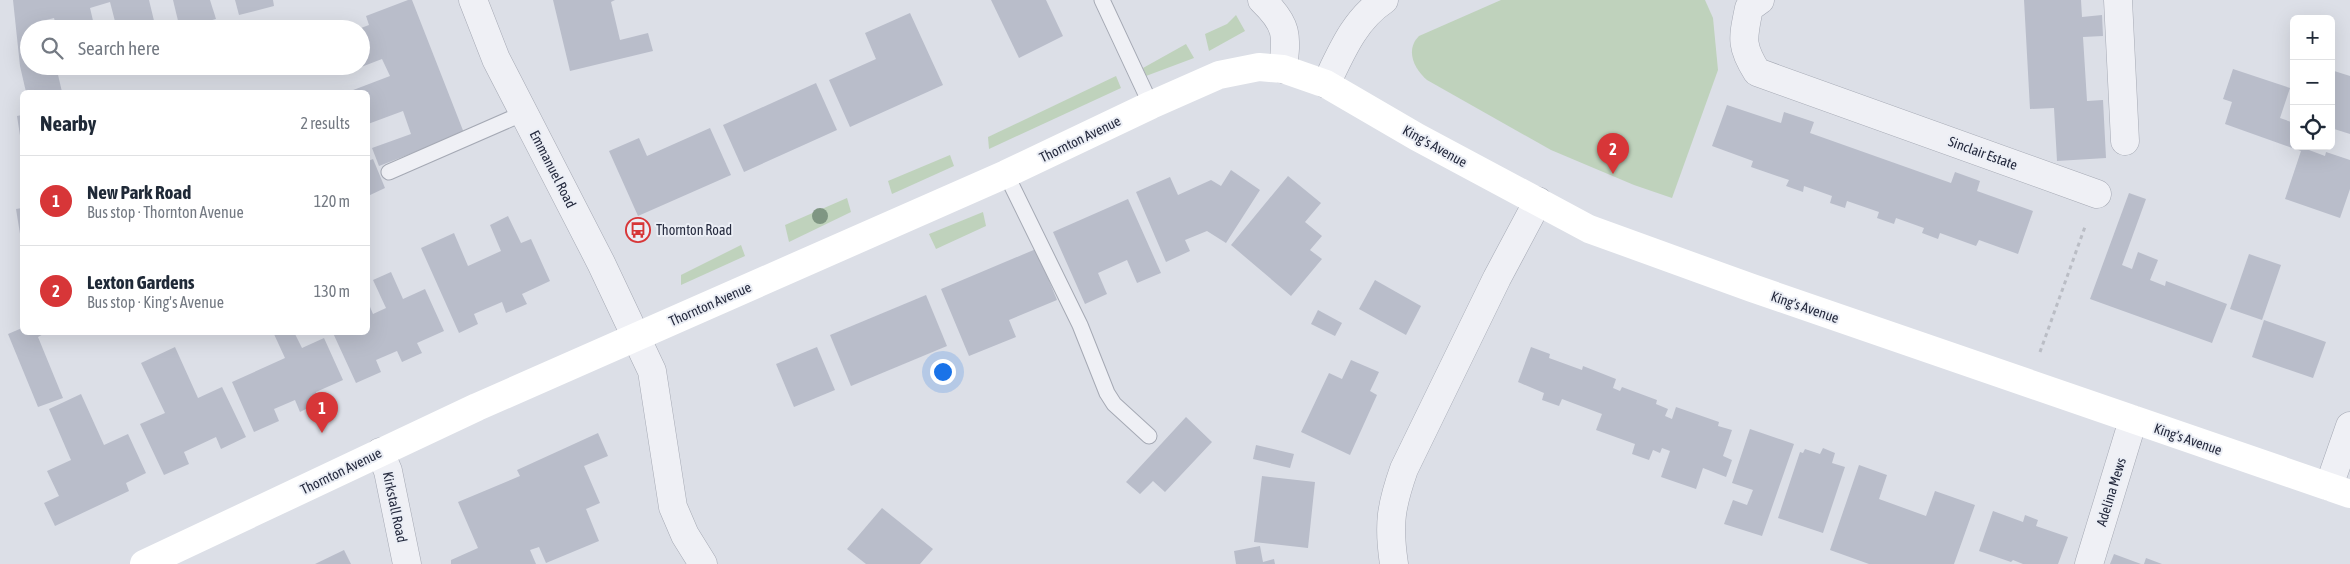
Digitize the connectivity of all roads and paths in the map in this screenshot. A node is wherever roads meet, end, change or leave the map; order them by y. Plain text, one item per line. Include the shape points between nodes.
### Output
1 (473, 0) edge
2 (1102, 0) edge
3 (1262, 0) edge
4 (1384, 0) edge
5 (1760, 0) edge
6 (2118, 0) edge
7 (1283, 69) junction
8 (1326, 84) junction
9 (1151, 105) junction
10 (524, 112) junction
11 (2125, 141) dead end
12 (389, 172) dead end
13 (1006, 174) junction
14 (2097, 194) joint
15 (1538, 201) junction
16 (637, 336) junction
17 (2028, 383) junction
18 (2133, 420) junction
19 (2350, 426) edge
20 (1148, 436) dead end
21 (380, 452) junction
22 (2339, 490) edge
23 (144, 564) edge
24 (407, 564) edge
25 (703, 564) edge
26 (1394, 564) edge
27 (2089, 564) edge

1 - 10 street, Emmanuel Road via 491,47
2 - 9 lane
3 - 7 street via 1283,25 1287,39
4 - 8 street via 1358,24
5 - 14 street, Sinclair Estate via 1749,8 1744,34 1745,53 1757,72
6 - 11 street
7 - 8 main road, King's Avenue
7 - 9 main road, Thornton Avenue via 1240,69
8 - 15 main road, King's Avenue
9 - 13 main road, Thornton Avenue
10 - 12 lane
10 - 16 street, Emmanuel Road
13 - 16 main road, Thornton Avenue
13 - 20 lane via 1080,325 1107,393 1114,404
14 - 17 path
15 - 17 main road, King's Avenue via 1589,229 1647,251
15 - 26 street via 1404,468 1393,500 1389,532
16 - 21 main road, Thornton Avenue
16 - 25 street, Emmanuel Road via 652,371 673,507 685,536
17 - 18 main road, King's Avenue
18 - 22 main road, King's Avenue
18 - 27 street, Adelina Mews
19 - 22 street
21 - 23 main road, Thornton Avenue
21 - 24 street, Kirkstall Road via 388,470

